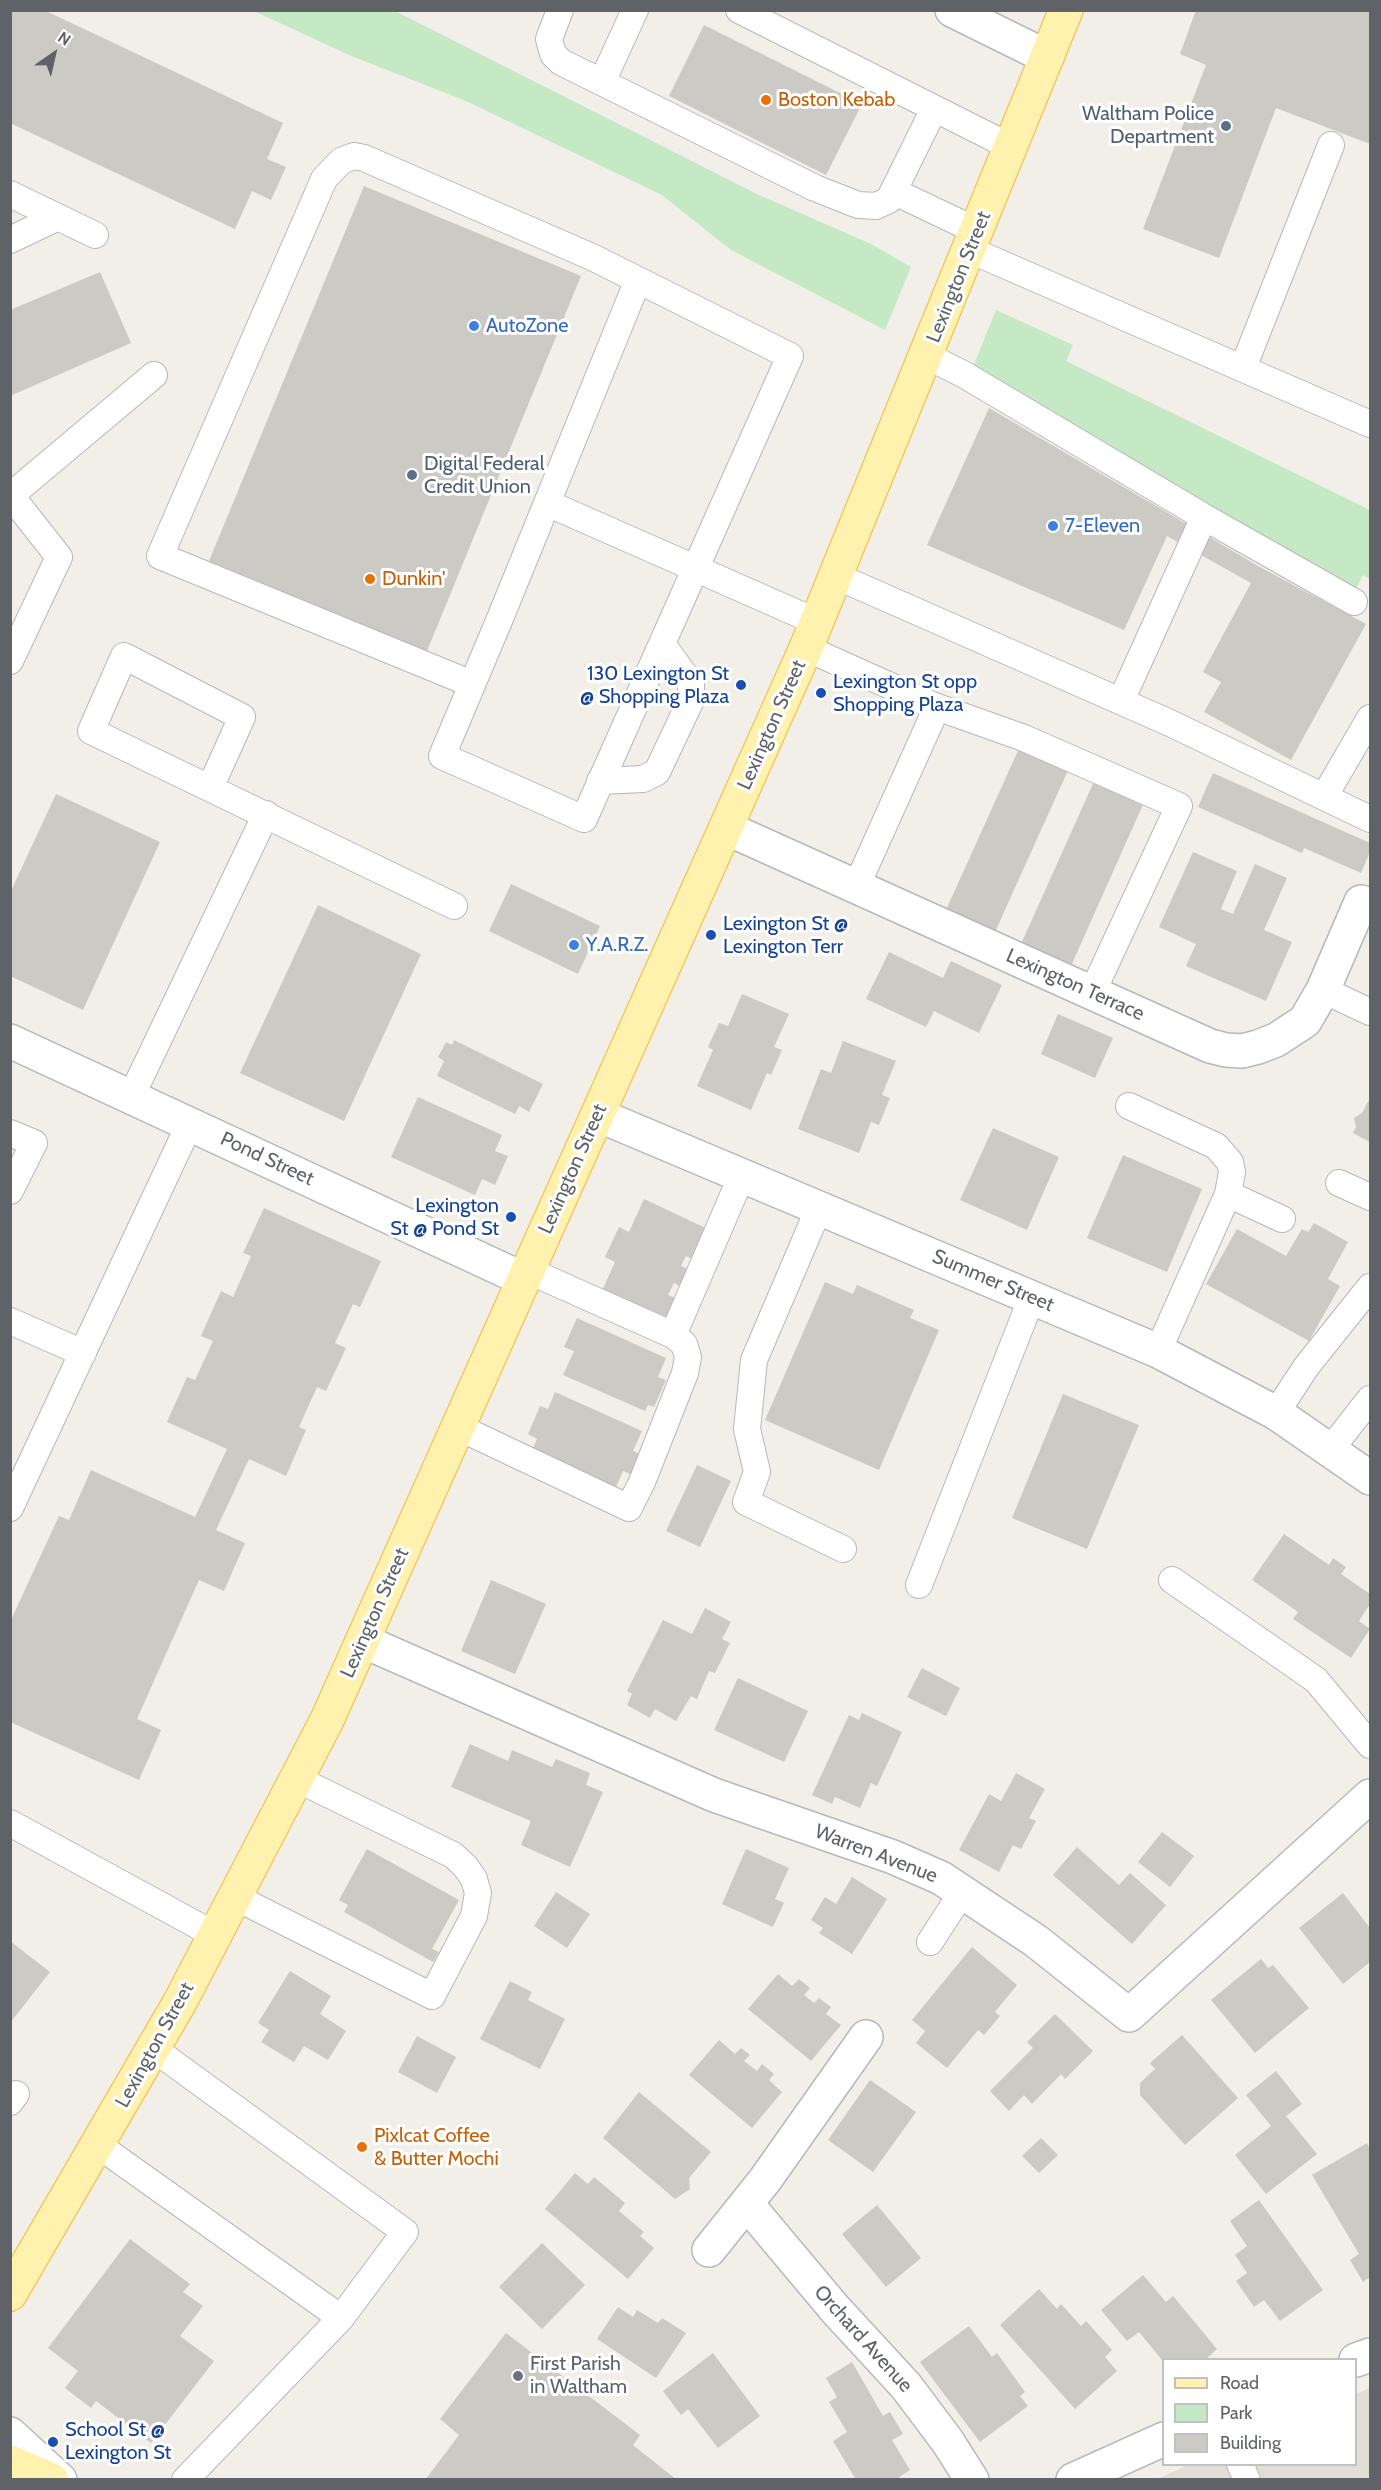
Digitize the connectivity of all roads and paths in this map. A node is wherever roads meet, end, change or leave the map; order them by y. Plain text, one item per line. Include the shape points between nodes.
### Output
1 (560, 10) edge
2 (635, 10) edge
3 (739, 10) edge
4 (952, 10) edge
5 (1066, 10) edge
6 (1047, 57) junction
7 (602, 82) junction
8 (934, 109) junction
9 (1331, 145) dead end
10 (1011, 147) junction
11 (895, 192) junction
12 (10, 194) edge
13 (58, 217) junction
14 (95, 235) dead end
15 (10, 240) edge
16 (973, 241) junction
17 (638, 280) junction
18 (927, 356) junction
19 (1243, 368) junction
20 (154, 375) dead end
21 (1370, 421) edge
22 (11, 496) edge
23 (547, 503) junction
24 (1204, 517) junction
25 (695, 569) junction
26 (836, 576) junction
27 (1354, 602) dead end
28 (811, 635) junction
29 (662, 644) junction
30 (10, 661) edge
31 (472, 684) junction
32 (1121, 701) junction
33 (937, 707) junction
34 (1371, 718) edge
35 (600, 782) junction
36 (210, 788) junction
37 (1324, 797) junction
38 (266, 814) junction
39 (1371, 819) edge
40 (726, 828) junction
41 (857, 885) junction
42 (1361, 903) dead end
43 (454, 906) dead end
44 (1323, 990) junction
45 (1092, 993) junction
46 (1371, 1012) edge
47 (10, 1041) edge
48 (131, 1097) junction
49 (1129, 1106) dead end
50 (598, 1114) junction
51 (190, 1124) junction
52 (10, 1133) edge
53 (742, 1175) junction
54 (1339, 1183) dead end
55 (10, 1191) edge
56 (1228, 1194) junction
57 (1371, 1197) edge
58 (819, 1208) junction
59 (1282, 1219) dead end
60 (525, 1274) junction
61 (1371, 1287) edge
62 (1032, 1297) junction
63 (10, 1321) edge
64 (673, 1335) junction
65 (1158, 1351) junction
66 (83, 1353) junction
67 (1371, 1399) edge
68 (1276, 1413) junction
69 (458, 1427) junction
70 (1330, 1450) junction
71 (1371, 1479) edge
72 (10, 1508) edge
73 (843, 1549) dead end
74 (1172, 1580) dead end
75 (919, 1585) dead end
76 (363, 1641) junction
77 (1371, 1745) edge
78 (297, 1779) junction
79 (1371, 1796) edge
80 (10, 1823) edge
81 (963, 1891) junction
82 (235, 1897) junction
83 (215, 1935) junction
84 (930, 1942) dead end
85 (866, 2037) dead end
86 (154, 2049) junction
87 (98, 2145) junction
88 (747, 2204) junction
89 (709, 2250) dead end
90 (10, 2294) edge
91 (341, 2318) junction
92 (10, 2434) edge
93 (1162, 2440) edge
94 (10, 2462) edge
95 (52, 2480) edge
96 (60, 2480) edge
97 (184, 2480) edge
98 (972, 2480) edge
99 (1073, 2480) edge

1 - 7 lane via 549,39 553,54
2 - 7 lane
3 - 8 lane
4 - 6 street
5 - 6 main road, Lexington Street
6 - 10 main road, Lexington Street
7 - 11 lane via 846,201 876,206
8 - 10 lane
8 - 11 lane
9 - 19 lane
10 - 16 main road, Lexington Street
11 - 16 lane
12 - 13 lane
13 - 14 lane
13 - 15 lane
16 - 18 main road, Lexington Street
16 - 19 lane
17 - 23 lane
17 - 25 lane via 790,356
17 - 31 lane via 364,158 341,160 324,179 160,556
18 - 24 lane
18 - 26 main road, Lexington Street
19 - 21 lane
20 - 22 lane
22 - 30 lane via 59,557
23 - 25 lane
23 - 31 lane
24 - 27 lane
24 - 32 lane
25 - 28 lane
25 - 29 lane
26 - 28 main road, Lexington Street
26 - 32 lane
28 - 33 lane
28 - 40 main road, Lexington Street
29 - 35 lane
29 - 35 lane via 690,684 691,700 657,772 643,779
31 - 35 lane via 442,756 584,819
32 - 37 lane
33 - 41 lane
33 - 45 lane via 1024,738 1179,806
34 - 37 lane
36 - 36 lane via 91,731 124,656 242,717
36 - 38 lane
37 - 39 lane
38 - 43 lane
38 - 48 lane
40 - 41 street, Lexington Terrace
40 - 50 main road, Lexington Street
41 - 45 street, Lexington Terrace
42 - 44 street, Lexington Terrace
44 - 45 street, Lexington Terrace via 1305,1021 1276,1040 1242,1051 1210,1046
44 - 46 lane
47 - 48 street, Pond Street
48 - 51 street, Pond Street
49 - 56 lane via 1205,1139 1224,1152 1232,1172
50 - 53 street, Summer Street
50 - 60 main road, Lexington Street
51 - 60 street, Pond Street
51 - 66 lane
52 - 55 lane via 33,1143
53 - 58 street, Summer Street
53 - 64 lane
54 - 57 lane
56 - 59 lane
56 - 65 lane
58 - 62 street, Summer Street
58 - 73 lane via 754,1360 747,1429 757,1472 746,1502
60 - 64 lane
60 - 69 main road, Lexington Street
61 - 68 lane via 1306,1367
62 - 65 street, Summer Street
62 - 75 lane
63 - 66 lane
64 - 69 lane via 686,1349 687,1365 629,1508
65 - 68 street, Summer Street
66 - 72 lane
67 - 70 lane
68 - 70 street, Summer Street
69 - 76 main road, Lexington Street
70 - 71 street, Summer Street
74 - 77 lane via 1316,1680
76 - 78 main road, Lexington Street
76 - 81 street, Warren Avenue via 676,1779 893,1857
78 - 82 main road, Lexington Street
78 - 82 lane via 453,1855 474,1879 478,1906 432,1996
79 - 81 street, Warren Avenue via 1129,2015 1036,1941
80 - 83 lane
81 - 84 lane
82 - 83 main road, Lexington Street
83 - 86 main road, Lexington Street
85 - 88 street
86 - 87 main road, Lexington Street
86 - 91 lane via 405,2232
87 - 90 main road, Lexington Street
87 - 91 lane
88 - 89 street
88 - 98 street, Orchard Avenue via 834,2309 913,2394
91 - 97 lane
92 - 96 street
93 - 99 street
94 - 95 main road

